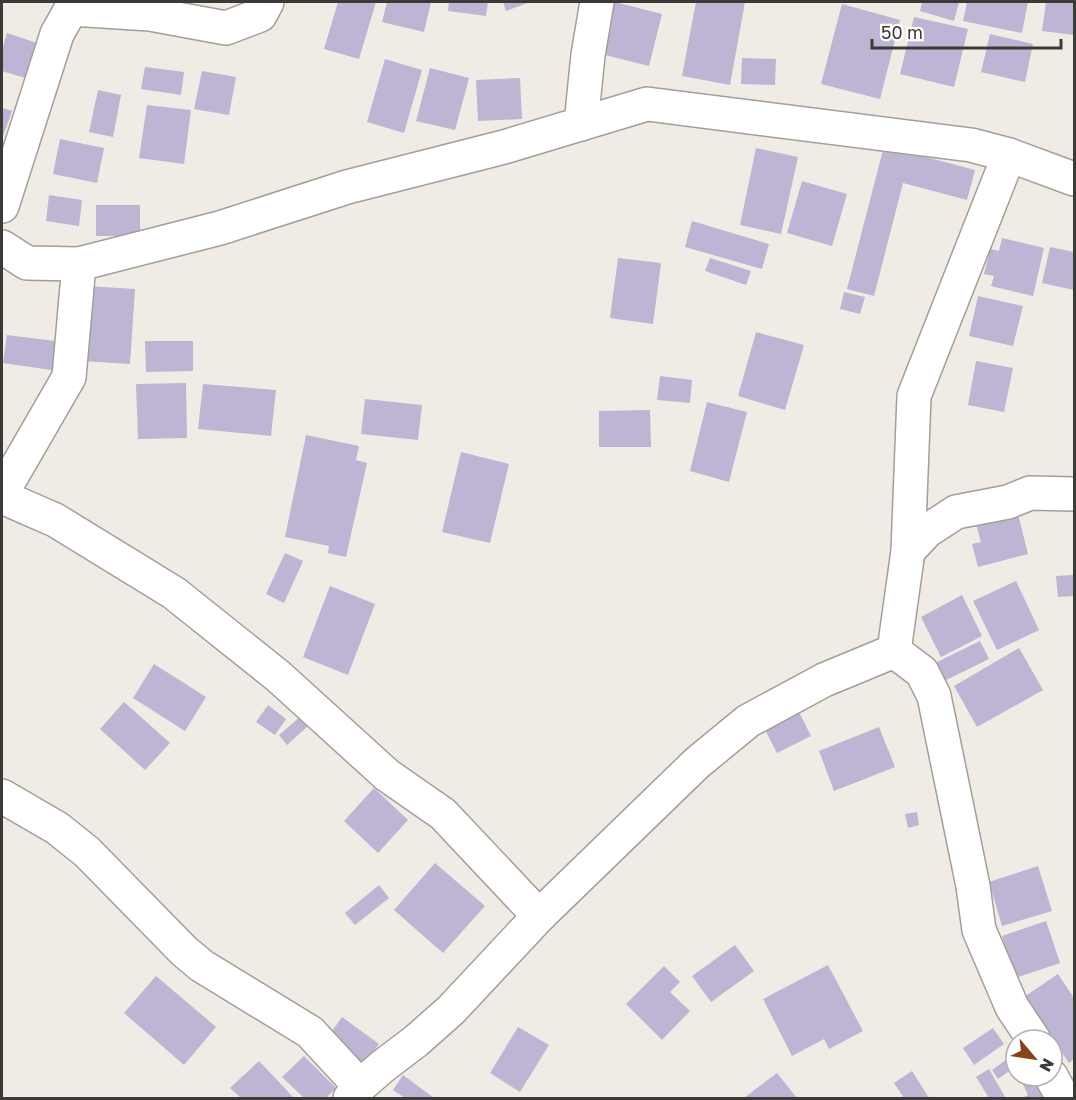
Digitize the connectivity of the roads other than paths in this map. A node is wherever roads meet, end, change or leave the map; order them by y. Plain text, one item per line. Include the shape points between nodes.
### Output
1 (267, 2) edge
2 (597, 2) edge
3 (581, 124) junction
4 (1009, 155) junction
5 (1074, 179) edge
6 (2, 206) edge
7 (2, 247) edge
8 (79, 264) junction
9 (1074, 494) edge
10 (2, 495) edge
11 (908, 550) junction
12 (894, 651) junction
13 (2, 796) edge
14 (539, 916) junction
15 (1026, 1028) edge
16 (355, 1092) edge

1 - 6 street via 260,15 226,28 150,14 71,9 57,34
2 - 3 street
3 - 4 street via 647,104 959,143
3 - 8 street via 346,187 220,228
4 - 5 street
4 - 11 street via 914,396
7 - 8 street via 27,263
8 - 10 street via 69,377
9 - 11 street via 1030,493 1008,502 956,512 927,531
10 - 14 street via 55,520 174,593 278,676 387,775 443,814
11 - 12 street
12 - 14 street via 824,680 748,721 698,763
12 - 15 street via 922,672 934,696 979,930 1012,1006
13 - 16 street via 57,828 87,852 202,966 310,1032
14 - 16 street via 451,1010

